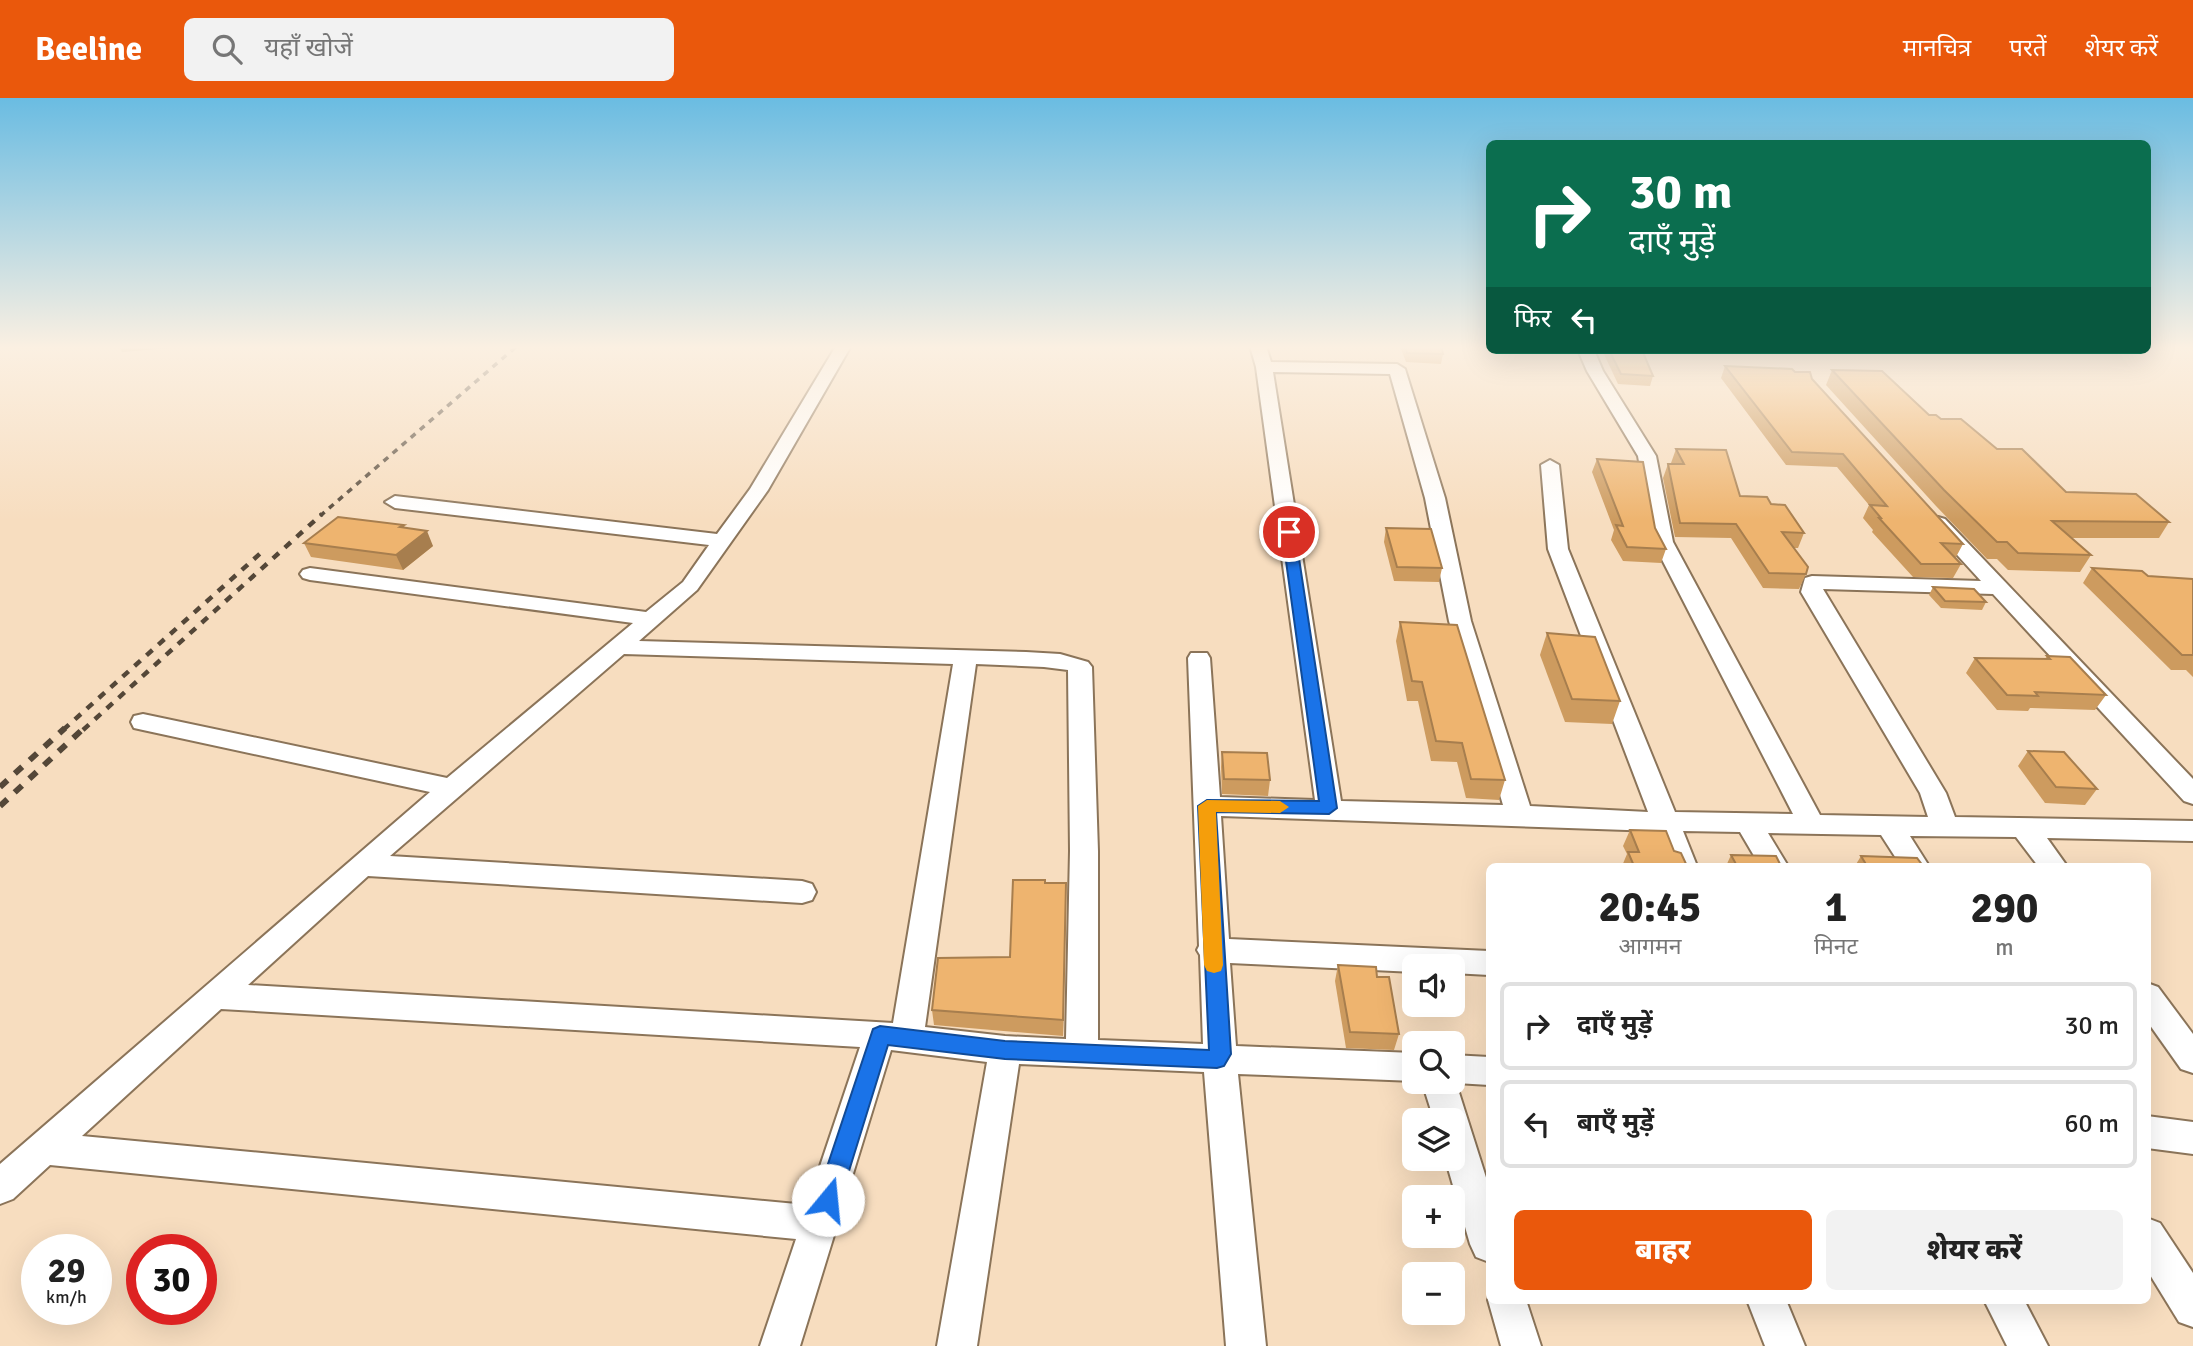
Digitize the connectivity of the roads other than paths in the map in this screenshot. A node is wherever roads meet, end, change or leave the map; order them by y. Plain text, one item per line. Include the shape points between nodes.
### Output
1 (808, 404) edge
2 (1268, 404) edge
3 (1407, 404) edge
4 (1615, 404) edge
5 (1550, 465) dead end
6 (395, 502) dead end
7 (1927, 512) edge
8 (722, 541) junction
9 (310, 574) dead end
10 (1996, 588) junction
11 (650, 619) junction
12 (617, 647) junction
13 (966, 657) junction
14 (1199, 658) dead end
15 (143, 722) dead end
16 (451, 788) junction
17 (2193, 795) edge
18 (1207, 806) junction
19 (1329, 808) junction
20 (1519, 815) junction
21 (1665, 821) junction
22 (1747, 822) junction
23 (1811, 824) junction
24 (1889, 825) junction
25 (1945, 826) junction
26 (2024, 828) junction
27 (2193, 831) edge
28 (1682, 863) edge
29 (1772, 863) edge
30 (1913, 863) edge
31 (2051, 863) edge
32 (362, 865) junction
33 (802, 892) dead end
34 (1212, 950) junction
35 (1486, 963) edge
36 (214, 996) junction
37 (2151, 1001) edge
38 (894, 1037) junction
39 (1005, 1050) junction
40 (1082, 1053) junction
41 (1217, 1059) junction
42 (2193, 1059) edge
43 (1402, 1067) edge
44 (1465, 1070) edge
45 (1486, 1071) edge
46 (2151, 1133) edge
47 (2193, 1138) edge
48 (43, 1149) junction
49 (1465, 1165) edge
50 (0, 1187) edge
51 (820, 1224) junction
52 (1486, 1234) edge
53 (2151, 1242) edge
54 (1508, 1304) edge
55 (1768, 1304) edge
56 (2005, 1304) edge
57 (2193, 1308) edge
58 (780, 1346) edge
59 (957, 1346) edge
60 (1246, 1346) edge
61 (1521, 1346) edge
62 (1785, 1346) edge
63 (2028, 1346) edge

1 - 8 street via 759,490
2 - 19 street
3 - 20 street via 1435,498 1460,621
4 - 23 street via 1647,456 1663,542
5 - 21 street via 1558,549
6 - 8 street
7 - 10 street via 1991,577
8 - 11 street via 690,586
9 - 11 street
10 - 17 street
10 - 25 street via 1812,582 1812,592 1933,793
11 - 12 street
12 - 13 street
12 - 16 street
13 - 38 street
13 - 40 street via 1057,661 1080,667
14 - 18 street
15 - 16 street
16 - 32 street
18 - 19 street
18 - 34 street
19 - 20 street
20 - 21 street
21 - 22 street
21 - 28 street
22 - 23 street
22 - 29 street
23 - 24 street
24 - 25 street
24 - 30 street
25 - 26 street
26 - 27 street
26 - 31 street
32 - 33 street
32 - 36 street
34 - 35 street
34 - 41 street
36 - 38 street
36 - 48 street
37 - 42 street
38 - 39 street
38 - 51 street
39 - 40 street
39 - 59 street
40 - 41 street
41 - 43 street
41 - 60 street
44 - 45 street
46 - 47 street
48 - 50 street
48 - 51 street
49 - 52 street
51 - 58 street
53 - 57 street
54 - 61 street
55 - 62 street
56 - 63 street

